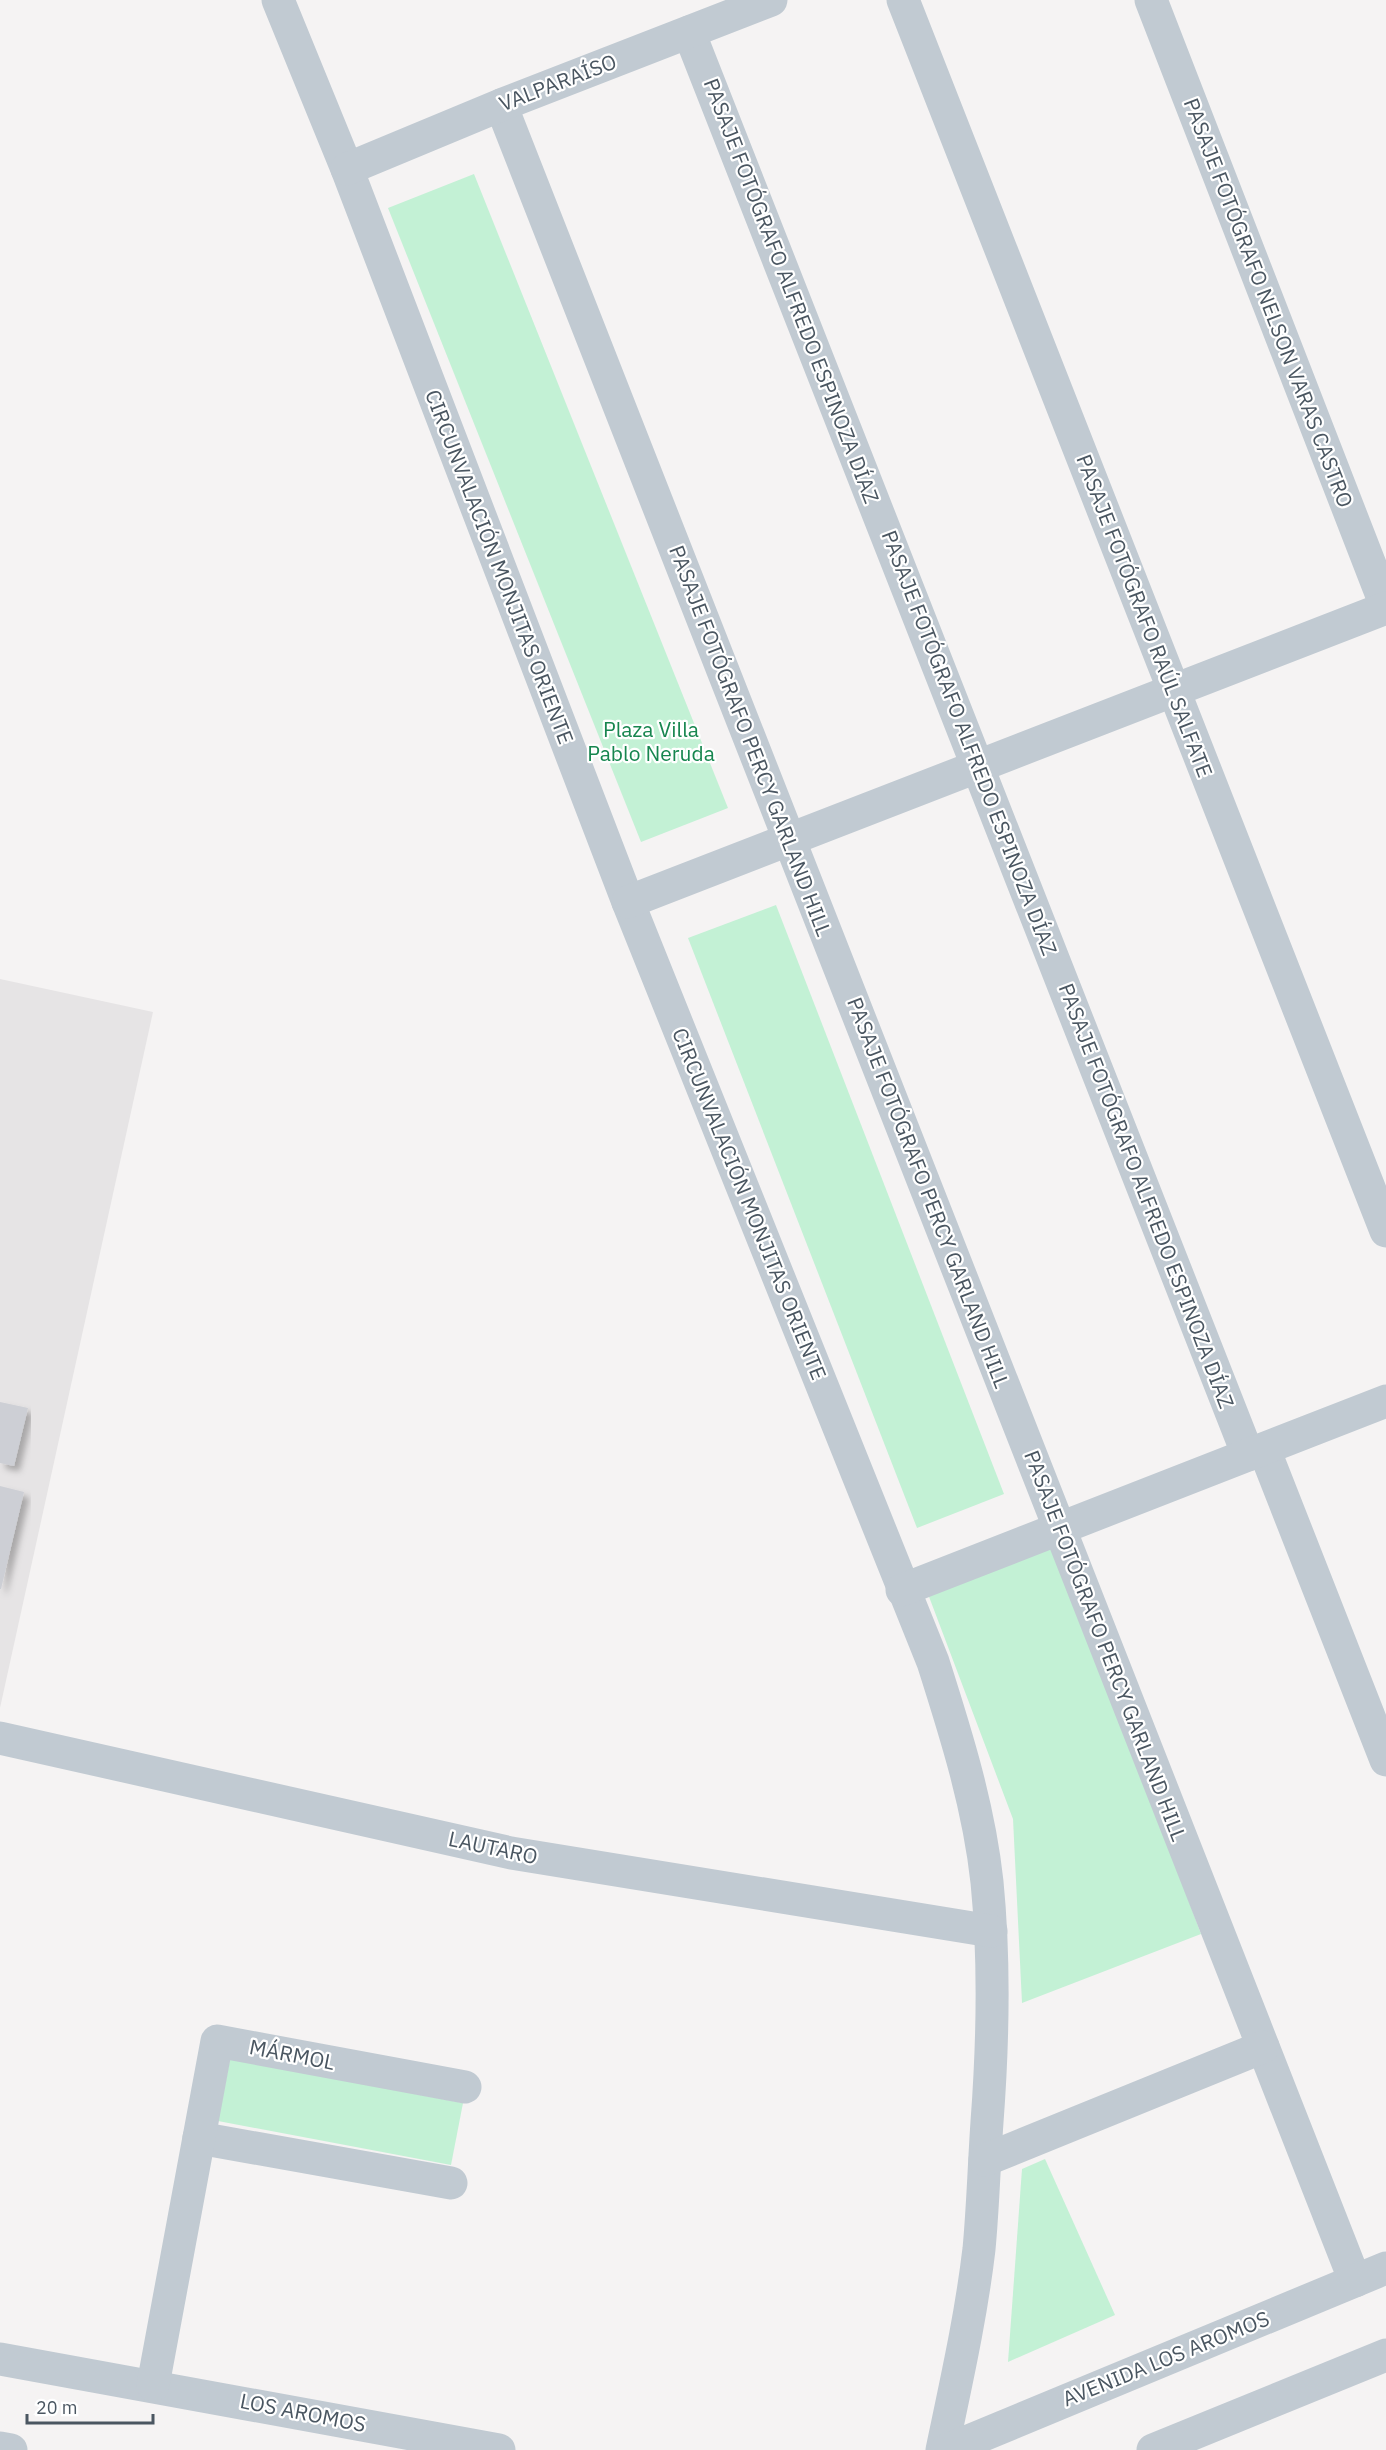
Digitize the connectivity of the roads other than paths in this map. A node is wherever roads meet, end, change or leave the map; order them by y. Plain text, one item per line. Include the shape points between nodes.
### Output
1 (278, 0) edge
2 (771, 0) edge
3 (903, 0) edge
4 (1151, 0) edge
5 (689, 32) junction
6 (501, 105) junction
7 (347, 169) junction
8 (1386, 607) edge
9 (1173, 690) junction
10 (977, 767) junction
11 (789, 840) junction
12 (628, 902) junction
13 (1386, 1231) edge
14 (1386, 1401) edge
15 (1256, 1452) junction
16 (1059, 1528) junction
17 (902, 1590) junction
18 (0, 1738) edge
19 (1386, 1760) edge
20 (991, 1931) junction
21 (1263, 2047) junction
22 (465, 2087) dead end
23 (199, 2138) junction
24 (985, 2160) junction
25 (451, 2183) dead end
26 (1386, 2268) edge
27 (1355, 2281) junction
28 (1386, 2355) edge
29 (0, 2359) edge
30 (153, 2385) junction
31 (0, 2448) edge
32 (11, 2450) edge
33 (498, 2450) edge
34 (944, 2450) edge
35 (1153, 2450) edge

1 - 7 street, CIRCUNVALACIÓN MONJITAS ORIENTE
2 - 5 street, VALPARAÍSO
3 - 9 street, PASAJE FOTÓGRAFO RAÚL SALFATE
4 - 8 street, PASAJE FOTÓGRAFO NELSON VARAS CASTRO
5 - 6 street, VALPARAÍSO
5 - 10 street, PASAJE FOTÓGRAFO ALFREDO ESPINOZA DÍAZ
6 - 7 street, VALPARAÍSO
6 - 11 street, PASAJE FOTÓGRAFO PERCY GARLAND HILL
7 - 12 street, CIRCUNVALACIÓN MONJITAS ORIENTE
8 - 9 street
9 - 10 street
9 - 13 street, PASAJE FOTÓGRAFO RAÚL SALFATE
10 - 11 street
10 - 15 street, PASAJE FOTÓGRAFO ALFREDO ESPINOZA DÍAZ
11 - 12 street
11 - 16 street, PASAJE FOTÓGRAFO PERCY GARLAND HILL
12 - 17 street, CIRCUNVALACIÓN MONJITAS ORIENTE
14 - 15 street
15 - 16 street
15 - 19 street, PASAJE FOTÓGRAFO ALFREDO ESPINOZA DÍAZ
16 - 17 street
16 - 21 street, PASAJE FOTÓGRAFO PERCY GARLAND HILL
17 - 20 street, CIRCUNVALACIÓN MONJITAS ORIENTE via 933,1662 956,1734 974,1806
18 - 20 street, LAUTARO via 511,1853
20 - 24 street, CIRCUNVALACIÓN MONJITAS ORIENTE via 993,2022
21 - 24 street
21 - 27 street, PASAJE FOTÓGRAFO PERCY GARLAND HILL
22 - 23 street, MÁRMOL via 217,2041
23 - 25 street
23 - 30 street, MÁRMOL
24 - 34 street, CIRCUNVALACIÓN MONJITAS ORIENTE via 977,2261
26 - 27 street, AVENIDA LOS AROMOS
27 - 34 street, AVENIDA LOS AROMOS
28 - 35 street
29 - 30 street, LOS AROMOS
30 - 33 street, LOS AROMOS
31 - 32 street

